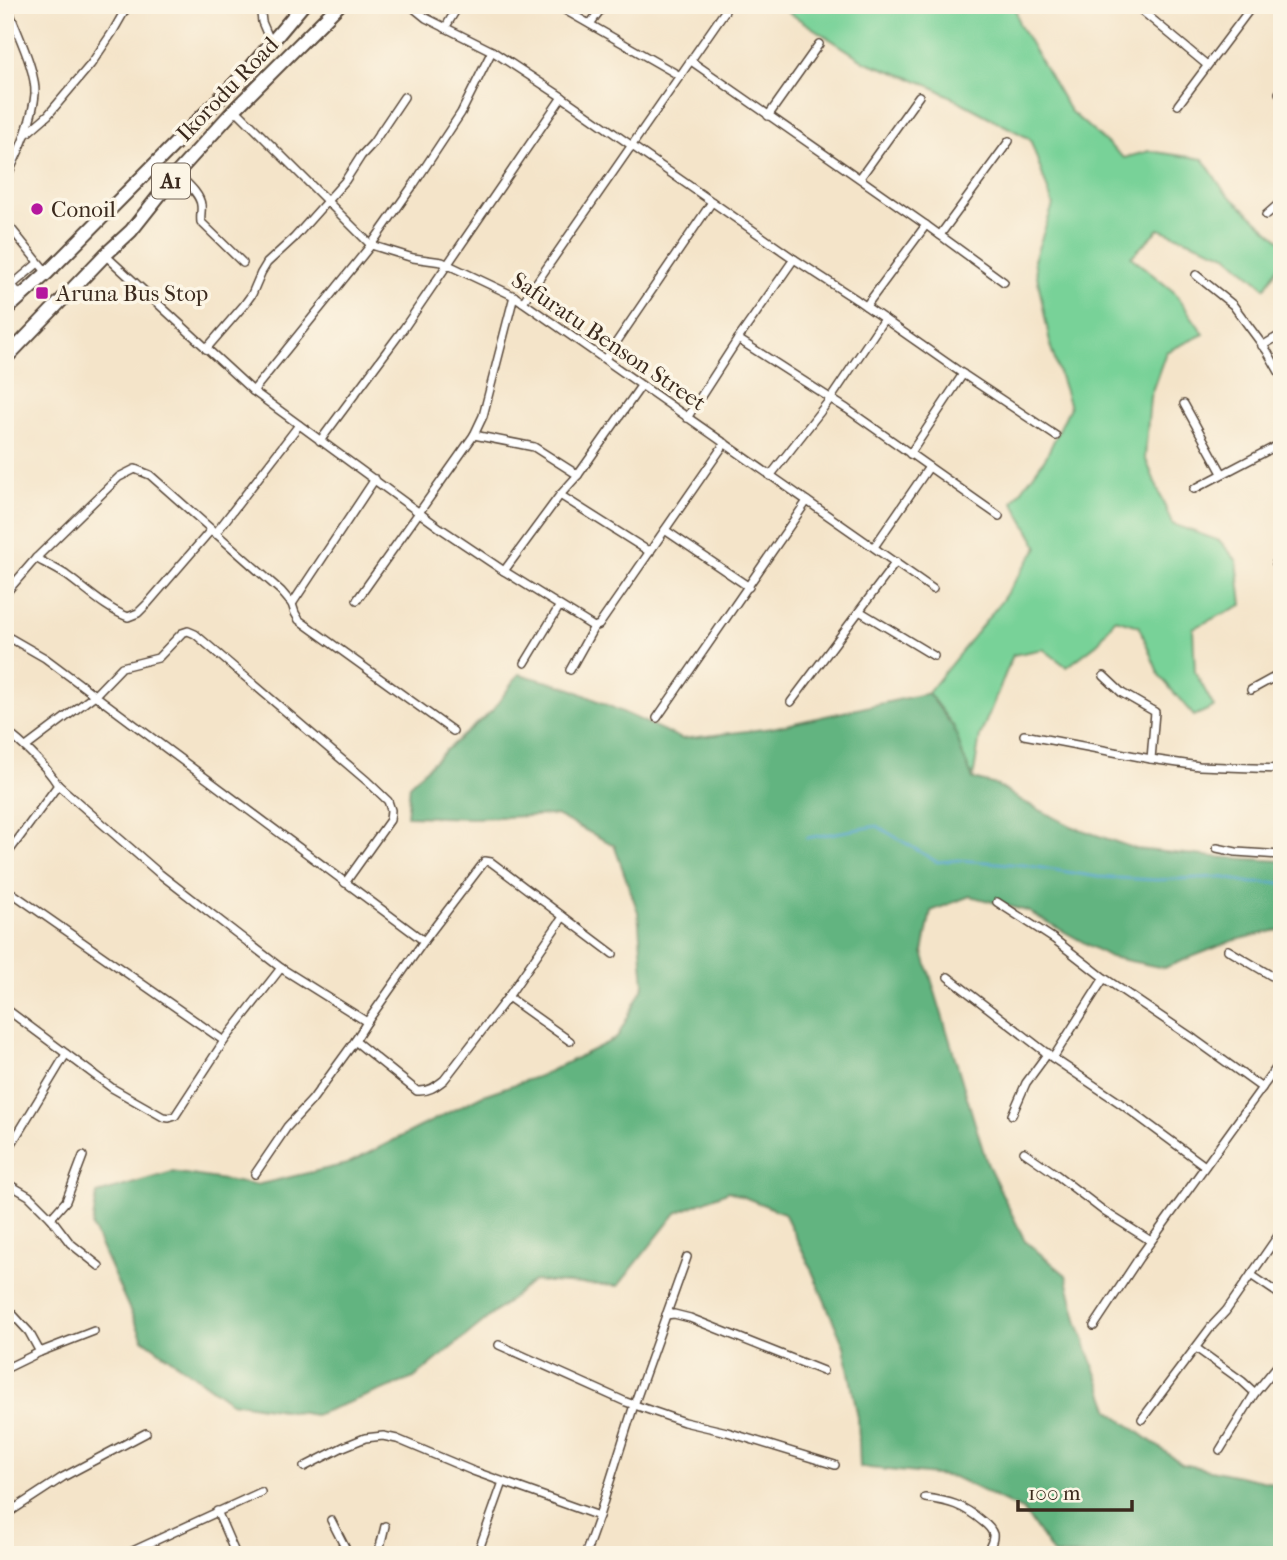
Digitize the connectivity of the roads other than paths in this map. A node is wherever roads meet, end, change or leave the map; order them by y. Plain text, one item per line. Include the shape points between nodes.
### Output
1 (7, 5) edge
2 (128, 5) edge
3 (260, 5) edge
4 (303, 5) edge
5 (339, 5) edge
6 (410, 5) edge
7 (460, 5) edge
8 (556, 5) edge
9 (604, 5) edge
10 (1135, 5) edge
11 (1253, 5) edge
12 (725, 10) dead end
13 (590, 24) junction
14 (445, 28) junction
15 (271, 44) junction
16 (819, 44) dead end
17 (492, 51) junction
18 (691, 61) junction
19 (1208, 65) junction
20 (680, 76) junction
21 (919, 96) dead end
22 (404, 97) dead end
23 (562, 97) junction
24 (1178, 105) dead end
25 (235, 109) junction
26 (768, 116) junction
27 (26, 135) junction
28 (1009, 141) dead end
29 (631, 146) junction
30 (177, 173) junction
31 (860, 178) junction
32 (5, 183) edge
33 (1282, 201) edge
34 (327, 202) junction
35 (712, 202) junction
36 (1266, 215) dead end
37 (5, 221) edge
38 (926, 225) junction
39 (940, 235) junction
40 (371, 245) junction
41 (105, 255) junction
42 (794, 259) junction
43 (38, 263) junction
44 (243, 263) dead end
45 (448, 264) junction
46 (47, 274) junction
47 (5, 275) edge
48 (1196, 275) dead end
49 (1004, 282) dead end
50 (12, 285) junction
51 (5, 291) edge
52 (514, 296) junction
53 (21, 297) junction
54 (523, 302) junction
55 (866, 306) junction
56 (5, 311) edge
57 (884, 319) junction
58 (1282, 334) edge
59 (738, 339) junction
60 (1262, 346) junction
61 (206, 349) junction
62 (5, 359) edge
63 (605, 359) junction
64 (963, 374) junction
65 (1282, 377) edge
66 (641, 386) junction
67 (253, 391) junction
68 (831, 398) junction
69 (1184, 404) dead end
70 (687, 418) junction
71 (299, 425) junction
72 (474, 435) junction
73 (1056, 436) dead end
74 (320, 440) junction
75 (725, 443) junction
76 (1282, 443) edge
77 (911, 454) junction
78 (929, 467) junction
79 (1222, 473) junction
80 (578, 475) junction
81 (770, 476) junction
82 (375, 480) junction
83 (1194, 489) dead end
84 (561, 495) junction
85 (807, 500) junction
86 (419, 512) junction
87 (999, 516) dead end
88 (665, 530) junction
89 (213, 532) junction
90 (874, 547) junction
91 (650, 552) junction
92 (36, 558) junction
93 (896, 562) junction
94 (504, 571) junction
95 (749, 587) junction
96 (933, 589) dead end
97 (5, 594) edge
98 (357, 600) dead end
99 (292, 604) junction
100 (559, 607) junction
101 (861, 612) junction
102 (594, 627) junction
103 (5, 635) edge
104 (934, 656) dead end
105 (524, 663) dead end
106 (570, 670) dead end
107 (1282, 673) edge
108 (1104, 676) dead end
109 (1251, 690) dead end
110 (94, 695) junction
111 (792, 702) dead end
112 (657, 718) dead end
113 (5, 730) edge
114 (453, 731) dead end
115 (1024, 735) dead end
116 (26, 747) junction
117 (1151, 759) junction
118 (1282, 769) edge
119 (58, 785) junction
120 (1217, 848) dead end
121 (1282, 855) edge
122 (5, 857) edge
123 (345, 883) junction
124 (5, 888) edge
125 (997, 902) dead end
126 (563, 917) junction
127 (424, 941) junction
128 (1228, 950) dead end
129 (612, 954) dead end
130 (281, 968) junction
131 (948, 978) dead end
132 (1104, 978) junction
133 (1282, 982) edge
134 (508, 996) junction
135 (5, 1008) edge
136 (367, 1022) junction
137 (224, 1041) junction
138 (355, 1041) junction
139 (570, 1041) dead end
140 (66, 1054) junction
141 (1050, 1056) junction
142 (1282, 1060) edge
143 (1262, 1088) junction
144 (1012, 1115) dead end
145 (1024, 1153) dead end
146 (5, 1155) edge
147 (83, 1156) dead end
148 (1205, 1166) junction
149 (255, 1174) dead end
150 (5, 1182) edge
151 (51, 1218) junction
152 (1282, 1230) edge
153 (1151, 1241) junction
154 (687, 1257) dead end
155 (99, 1266) dead end
156 (1251, 1275) junction
157 (1282, 1296) edge
158 (5, 1306) edge
159 (666, 1315) junction
160 (1094, 1326) dead end
161 (94, 1331) dead end
162 (499, 1345) dead end
163 (1196, 1348) junction
164 (40, 1352) junction
165 (1282, 1360) edge
166 (5, 1369) edge
167 (822, 1371) dead end
168 (1255, 1393) junction
169 (634, 1405) junction
170 (1142, 1419) dead end
171 (146, 1433) dead end
172 (1220, 1450) dead end
173 (835, 1465) dead end
174 (304, 1467) dead end
175 (503, 1482) junction
176 (261, 1492) dead end
177 (925, 1498) dead end
178 (5, 1503) edge
179 (217, 1511) junction
180 (8, 1513) edge
181 (599, 1516) junction
182 (331, 1520) dead end
183 (385, 1526) dead end
184 (124, 1555) edge
185 (236, 1555) edge
186 (349, 1555) edge
187 (377, 1555) edge
188 (477, 1555) edge
189 (585, 1555) edge
190 (985, 1555) edge

1 - 27 street via 35,92
2 - 27 street via 97,56
3 - 15 street
4 - 15 highway, Ikorodu Road / A1
5 - 25 highway, Ikorodu Road / A1
6 - 14 street
7 - 14 street
8 - 13 street
9 - 13 street
10 - 19 street
11 - 19 street
12 - 18 street
13 - 20 street
14 - 17 street
15 - 46 highway, Ikorodu Road / A1
16 - 26 street
17 - 23 street
17 - 40 street via 461,113
18 - 20 street
18 - 26 street
19 - 24 street
20 - 29 street
21 - 31 street
22 - 34 street
23 - 29 street
23 - 45 street
25 - 30 highway, Ikorodu Road / A1
25 - 34 street, Safuratu Benson Street
26 - 31 street
27 - 32 street
28 - 39 street
29 - 35 street
29 - 54 street
30 - 41 highway, Ikorodu Road / A1 via 131,231
30 - 44 street via 200,199 201,222
31 - 38 street
33 - 36 street
34 - 40 street, Safuratu Benson Street
34 - 61 street via 267,263 252,294
35 - 42 street
35 - 63 street
37 - 43 street
38 - 39 street
38 - 55 street
39 - 49 street
40 - 45 street, Safuratu Benson Street
40 - 67 street
41 - 61 street
41 - 62 highway, Ikorodu Road / A1
42 - 55 street
42 - 59 street
43 - 46 street
43 - 50 street
45 - 52 street, Safuratu Benson Street
45 - 74 street
46 - 53 highway, Ikorodu Road / A1
47 - 50 street
48 - 60 street via 1233,305
50 - 51 street
50 - 53 street
52 - 54 street, Safuratu Benson Street
52 - 72 street via 484,416
53 - 56 highway, Ikorodu Road / A1
54 - 63 street, Safuratu Benson Street
55 - 57 street
57 - 64 street
57 - 68 street
58 - 60 street
59 - 68 street
59 - 70 street
60 - 65 street
61 - 67 street
63 - 66 street, Safuratu Benson Street
64 - 73 street
64 - 77 street
66 - 70 street, Safuratu Benson Street
66 - 80 street
67 - 71 street
68 - 77 street
68 - 81 street
69 - 79 street
70 - 75 street, Safuratu Benson Street
71 - 74 street
71 - 89 street
72 - 80 street via 534,447
72 - 86 street
74 - 82 street
75 - 81 street, Safuratu Benson Street
75 - 88 street
76 - 79 street
77 - 78 street
78 - 87 street
78 - 90 street
79 - 83 street
80 - 84 street
81 - 85 street, Safuratu Benson Street
82 - 86 street
82 - 99 street
84 - 91 street
84 - 94 street
85 - 90 street, Safuratu Benson Street
85 - 95 street
86 - 94 street
86 - 98 street
88 - 91 street
88 - 95 street
89 - 92 street via 148,603 128,618
89 - 92 street via 150,475 135,469 119,477
89 - 99 street
90 - 93 street, Safuratu Benson Street
91 - 102 street
92 - 97 street
93 - 96 street, Safuratu Benson Street
93 - 101 street
94 - 100 street
95 - 112 street
99 - 114 street via 299,620
100 - 102 street
100 - 105 street
101 - 104 street
101 - 111 street
102 - 106 street
103 - 110 street via 45,657
107 - 109 street
108 - 117 street via 1122,693 1155,712
110 - 116 street
110 - 123 street
110 - 123 street via 122,667 158,658 182,633 195,634 388,801 390,820
113 - 116 street
115 - 117 street
116 - 119 street
117 - 118 street
119 - 122 street
119 - 130 street via 160,874
120 - 121 street
123 - 127 street
124 - 137 street
125 - 132 street
126 - 127 street via 485,861
126 - 129 street
126 - 134 street
127 - 136 street
128 - 133 street
130 - 136 street
130 - 137 street
131 - 141 street
132 - 141 street
132 - 143 street
134 - 138 street via 444,1080 424,1092 416,1091
134 - 139 street
135 - 140 street
136 - 138 street
137 - 140 street via 169,1118 112,1088
138 - 149 street
140 - 146 street
141 - 144 street via 1026,1083
141 - 148 street
142 - 143 street
143 - 148 street
145 - 153 street
147 - 151 street via 65,1202
148 - 153 street
150 - 151 street via 29,1196
151 - 155 street via 70,1244
152 - 156 street
153 - 160 street
154 - 159 street
156 - 157 street
156 - 163 street
158 - 164 street
159 - 167 street via 690,1318
159 - 169 street
161 - 164 street
162 - 169 street
163 - 168 street
163 - 170 street
164 - 166 street
165 - 168 street
168 - 172 street
169 - 173 street
169 - 181 street
171 - 180 street via 63,1477
174 - 175 street via 365,1438 383,1436
175 - 181 street
175 - 188 street
176 - 179 street
177 - 190 street via 958,1504 989,1527 992,1544
178 - 180 street
179 - 184 street
179 - 185 street
181 - 189 street
182 - 186 street
183 - 187 street

